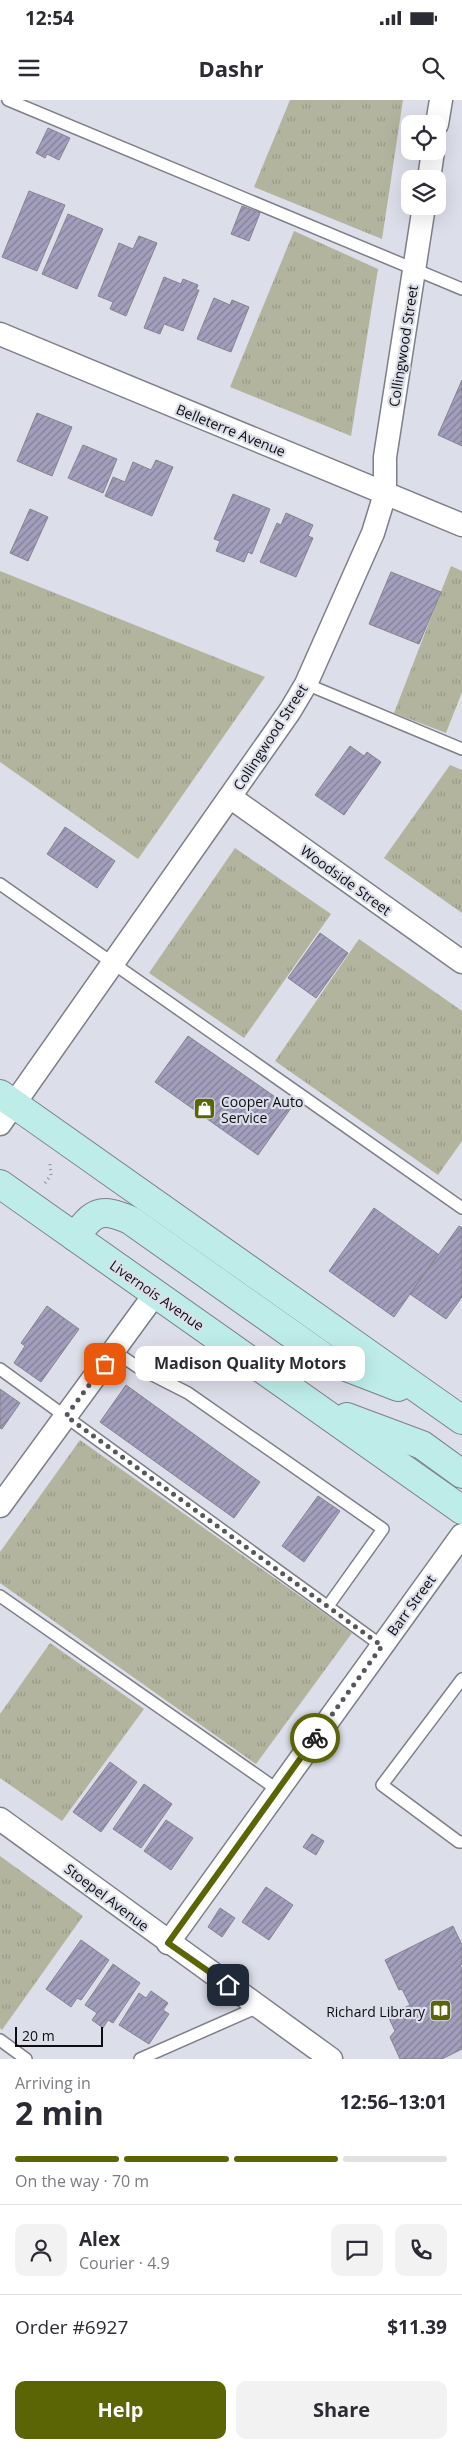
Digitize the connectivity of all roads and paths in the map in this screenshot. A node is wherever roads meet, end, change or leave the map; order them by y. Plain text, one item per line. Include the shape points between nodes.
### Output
1 (8, 100) edge
2 (440, 100) edge
3 (438, 115) edge
4 (423, 215) edge
5 (415, 270) junction
6 (462, 289) edge
7 (0, 334) edge
8 (385, 494) junction
9 (462, 525) edge
10 (306, 684) junction
11 (462, 749) edge
12 (230, 797) junction
13 (0, 884) edge
14 (462, 962) edge
15 (113, 963) junction
16 (5, 1107) edge
17 (50, 1158) dead end
18 (0, 1184) edge
19 (42, 1188) dead end
20 (462, 1208) edge
21 (75, 1237) junction
22 (155, 1294) junction
23 (114, 1351) junction
24 (0, 1369) edge
25 (438, 1403) junction
26 (310, 1404) junction
27 (66, 1416) junction
28 (462, 1420) edge
29 (462, 1474) edge
30 (0, 1506) edge
31 (462, 1510) edge
32 (462, 1534) edge
33 (0, 1596) edge
34 (328, 1606) junction
35 (382, 1646) junction
36 (462, 1678) edge
37 (278, 1790) junction
38 (0, 1819) edge
39 (462, 1842) edge
40 (168, 1943) junction
41 (258, 2007) junction
42 (0, 2040) edge
43 (26, 2059) edge
44 (140, 2059) edge
45 (331, 2059) edge

1 - 5 lane
2 - 3 street
4 - 5 street, Collingwood Street
5 - 6 lane
5 - 8 street, Collingwood Street via 385,457
7 - 8 street, Belleterre Avenue
8 - 9 street, Belleterre Avenue
8 - 10 street, Collingwood Street via 373,534
10 - 11 lane
10 - 12 street, Collingwood Street
12 - 14 street, Woodside Street
12 - 15 street, Collingwood Street
13 - 15 lane
15 - 16 street, Collingwood Street
15 - 20 lane
16 - 25 main road
17 - 19 path via 51,1174
18 - 21 main road, Livernois Avenue
21 - 22 main road, Livernois Avenue
21 - 25 main road via 87,1220 98,1214 105,1212 130,1220 328,1360
22 - 23 street
22 - 26 main road, Livernois Avenue
23 - 27 street
23 - 34 lane via 188,1393 383,1529
24 - 27 lane
25 - 28 main road
26 - 29 main road via 422,1445
26 - 31 main road, Livernois Avenue
27 - 30 street
27 - 34 lane
32 - 35 street, Barr Street
33 - 37 lane
34 - 35 lane
35 - 37 street, Barr Street
36 - 39 lane via 382,1786
37 - 40 street, Barr Street
38 - 40 street, Stoepel Avenue
40 - 41 street, Stoepel Avenue
41 - 44 lane
41 - 45 street, Stoepel Avenue
42 - 43 lane

